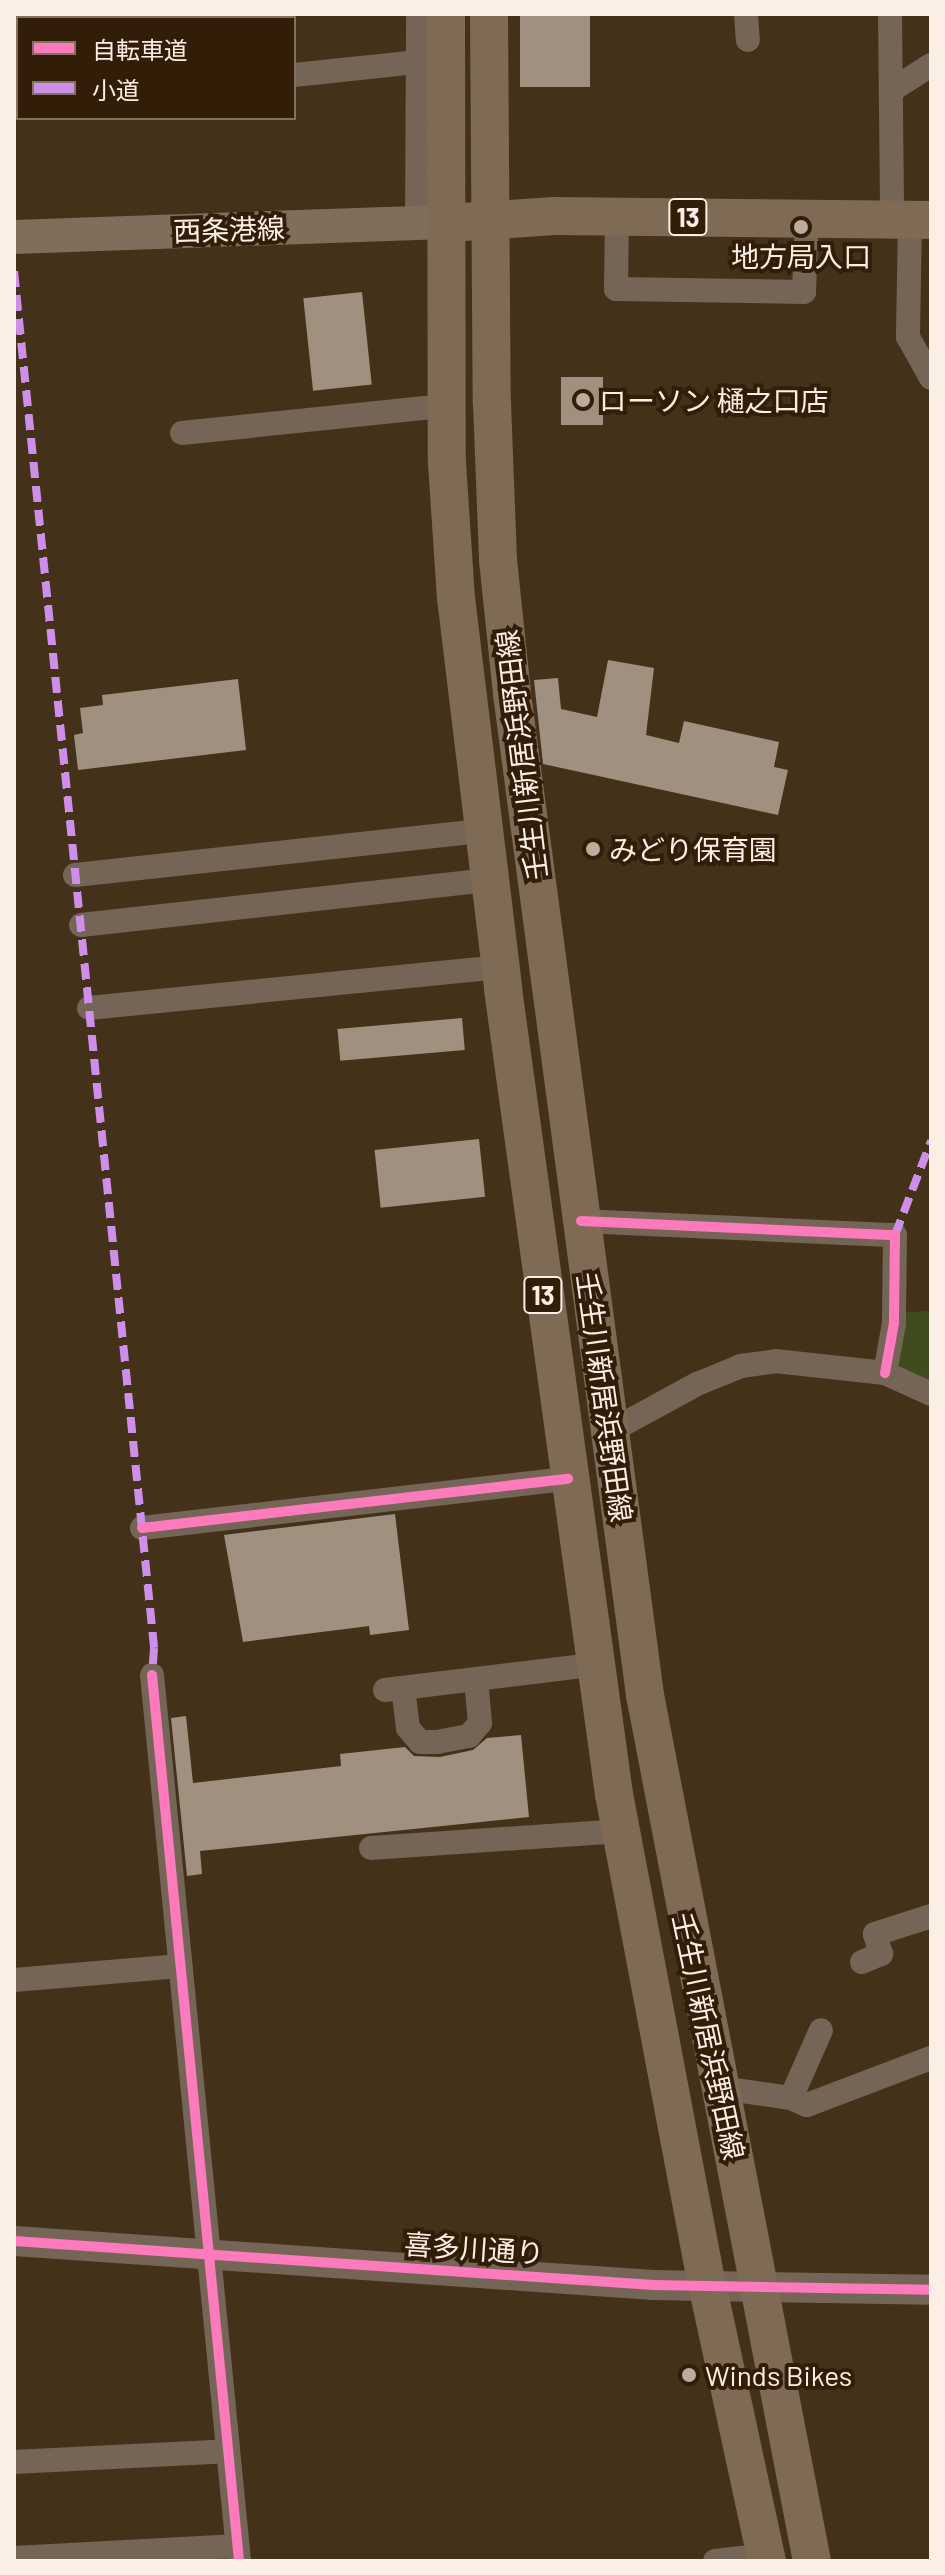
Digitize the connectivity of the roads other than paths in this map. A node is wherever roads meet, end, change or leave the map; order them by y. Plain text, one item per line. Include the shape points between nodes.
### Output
1 (418, 14) edge
2 (446, 14) edge
3 (489, 14) edge
4 (746, 14) edge
5 (890, 14) edge
6 (748, 40) dead end
7 (418, 62) junction
8 (931, 65) edge
9 (296, 75) edge
10 (892, 90) junction
11 (617, 216) junction
12 (807, 219) junction
13 (911, 220) edge
14 (490, 221) junction
15 (431, 222) junction
16 (14, 237) edge
17 (931, 378) edge
18 (445, 406) junction
19 (182, 433) dead end
20 (483, 831) junction
21 (75, 875) dead end
22 (490, 880) junction
23 (81, 925) dead end
24 (500, 967) junction
25 (89, 1008) dead end
26 (581, 1221) junction
27 (885, 1373) junction
28 (931, 1394) edge
29 (609, 1432) junction
30 (568, 1479) junction
31 (142, 1528) dead end
32 (593, 1665) junction
33 (152, 1675) dead end
34 (476, 1679) junction
35 (621, 1831) junction
36 (371, 1848) dead end
37 (931, 1916) edge
38 (862, 1962) dead end
39 (180, 1966) junction
40 (14, 1980) edge
41 (821, 2030) dead end
42 (931, 2058) edge
43 (720, 2088) junction
44 (791, 2098) junction
45 (14, 2241) edge
46 (208, 2254) junction
47 (707, 2284) junction
48 (762, 2287) junction
49 (931, 2290) edge
50 (228, 2451) junction
51 (14, 2462) edge
52 (238, 2554) edge
53 (14, 2558) edge
54 (766, 2558) edge
55 (715, 2561) edge
56 (812, 2561) edge

1 - 7 street
2 - 15 main road, 壬生川新居浜野田線 / 13
3 - 14 main road, 壬生川新居浜野田線 / 13
4 - 6 street
5 - 10 street
7 - 9 street
7 - 15 street
8 - 10 street
10 - 13 street
11 - 12 main road, 13
11 - 12 street via 616,289 804,292
11 - 14 main road, 13
12 - 13 main road, 13
13 - 17 street via 908,337
14 - 15 main road, 13
14 - 26 main road, 壬生川新居浜野田線 / 13 via 498,560
15 - 16 main road, 西条港線
15 - 18 main road, 壬生川新居浜野田線 / 13
18 - 19 street
18 - 20 main road, 壬生川新居浜野田線 / 13 via 456,598
20 - 21 street
20 - 22 main road, 壬生川新居浜野田線 / 13
22 - 23 street
22 - 24 main road, 壬生川新居浜野田線 / 13
24 - 25 street
24 - 30 main road, 壬生川新居浜野田線 / 13
26 - 27 street via 895,1235 894,1323
26 - 29 main road, 壬生川新居浜野田線 / 13
27 - 28 street
27 - 29 street via 789,1362 741,1366
29 - 43 main road, 壬生川新居浜野田線 / 13 via 669,1840
30 - 31 street
30 - 32 main road, 壬生川新居浜野田線 / 13
32 - 34 street
32 - 35 main road, 壬生川新居浜野田線 / 13
33 - 39 street
34 - 34 street via 394,1689 408,1728 420,1742 469,1736 480,1723
35 - 36 street
35 - 47 main road, 壬生川新居浜野田線 / 13
37 - 38 street via 875,1934 881,1954
39 - 40 street
39 - 46 street
41 - 44 street
42 - 44 street via 807,2105
43 - 44 street
43 - 48 main road, 壬生川新居浜野田線 / 13
45 - 46 street, 喜多川通り
46 - 47 street, 喜多川通り via 653,2285
46 - 50 street
47 - 48 street, 喜多川通り
47 - 54 main road, 壬生川新居浜野田線 / 13
48 - 49 street, 喜多川通り
48 - 56 main road, 壬生川新居浜野田線 / 13
50 - 51 street
50 - 52 street
52 - 53 street
54 - 55 street

